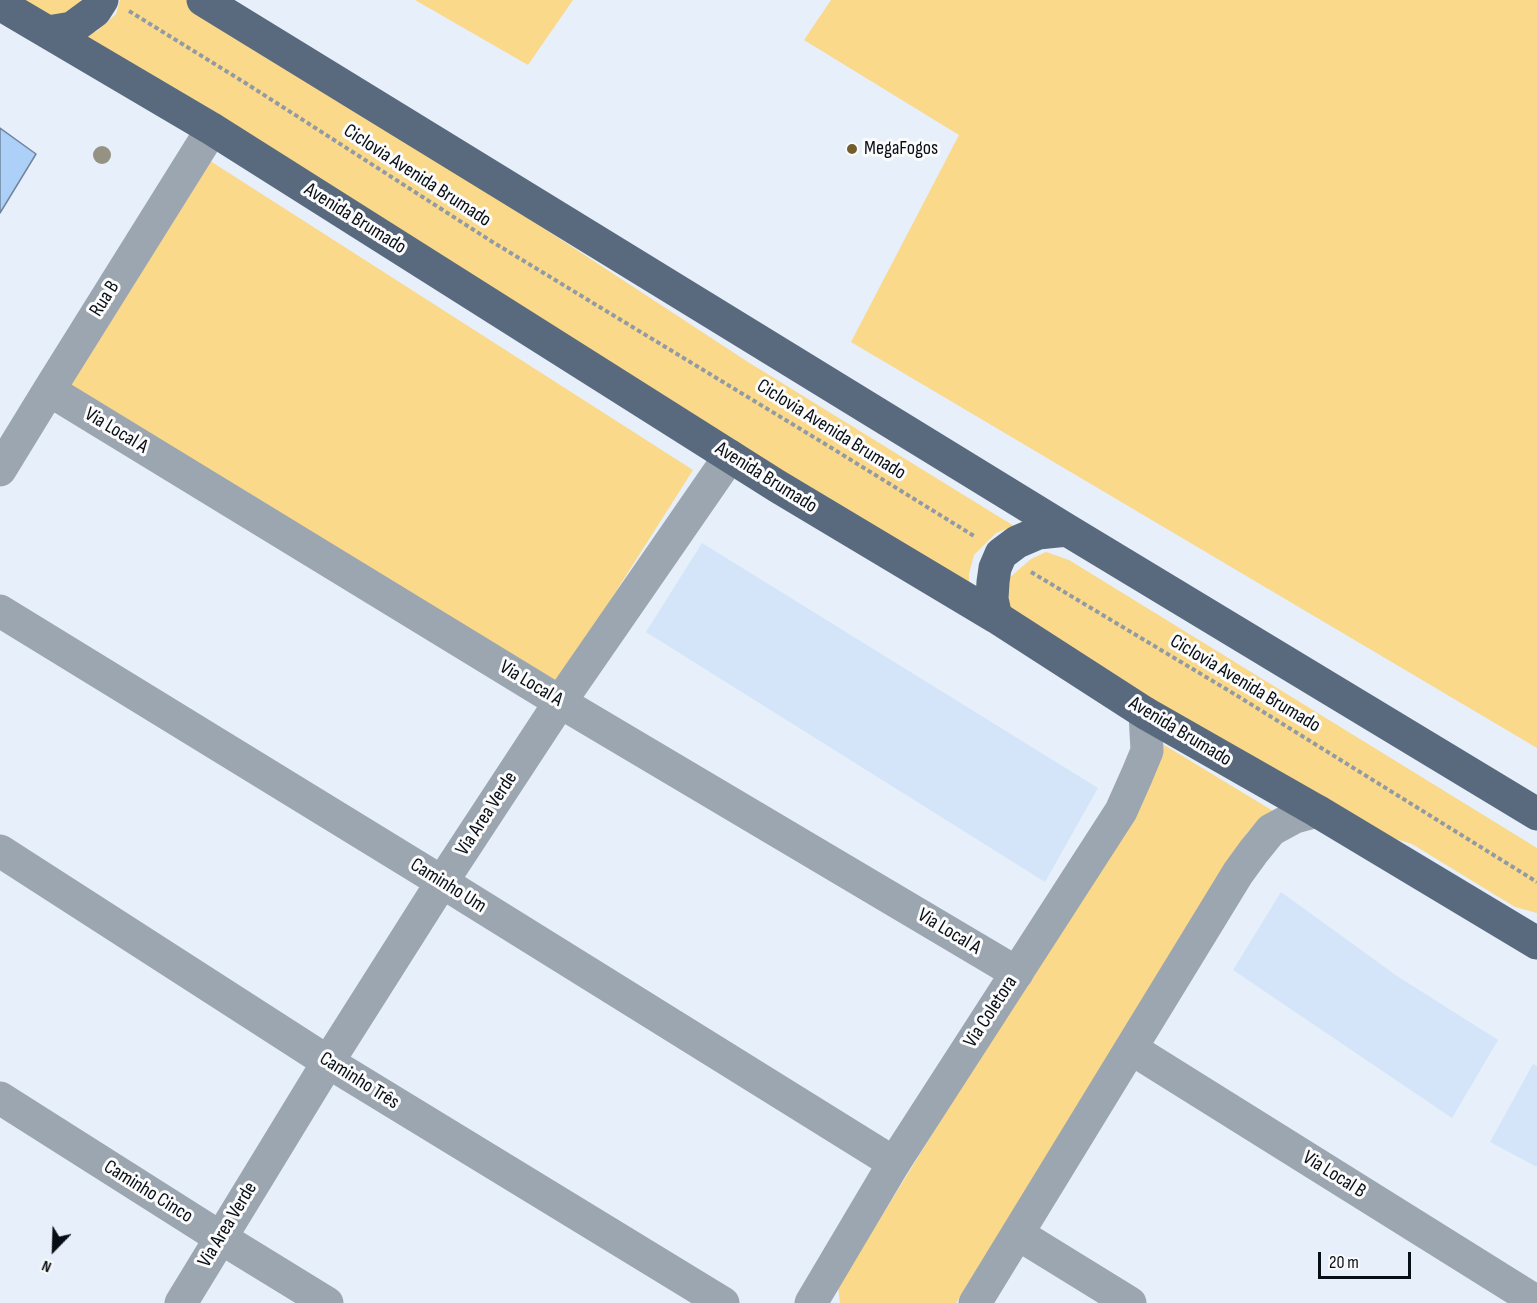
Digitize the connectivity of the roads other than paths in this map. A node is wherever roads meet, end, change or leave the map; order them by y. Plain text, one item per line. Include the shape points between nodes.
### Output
1 (203, 0) edge
2 (0, 4) edge
3 (114, 5) edge
4 (48, 32) junction
5 (212, 129) junction
6 (49, 390) junction
7 (730, 456) junction
8 (2, 462) edge
9 (1067, 530) junction
10 (0, 611) edge
11 (996, 617) junction
12 (560, 702) junction
13 (1145, 713) junction
14 (1317, 811) junction
15 (1537, 814) edge
16 (0, 851) edge
17 (442, 882) junction
18 (1492, 916) junction
19 (1537, 923) edge
20 (1537, 944) edge
21 (1017, 973) junction
22 (1132, 1049) junction
23 (328, 1062) junction
24 (0, 1098) edge
25 (894, 1163) junction
26 (1018, 1234) junction
27 (220, 1238) junction
28 (822, 1295) edge
29 (1537, 1302) edge
30 (181, 1303) edge
31 (327, 1303) edge
32 (723, 1303) edge
33 (975, 1303) edge
34 (1130, 1303) edge

1 - 9 main road
2 - 4 main road, Avenida Brumado
3 - 4 main road via 96,10 72,28
4 - 5 main road, Avenida Brumado
5 - 6 street, Rua B
5 - 7 main road, Avenida Brumado
6 - 8 street, Rua B
6 - 12 street, Via Local A
7 - 11 main road, Avenida Brumado
7 - 12 street, Via Area Verde
9 - 11 main road via 1038,533 1001,554 993,582
9 - 15 main road
10 - 17 street, Caminho Um
11 - 13 main road, Avenida Brumado
12 - 17 street, Via Area Verde
12 - 21 street, Via Local A
13 - 14 main road, Avenida Brumado
13 - 21 street, Via Coletora via 1147,751 1121,811
14 - 18 main road, Avenida Brumado
14 - 22 street via 1271,830 1254,850
16 - 23 street, Caminho Três
17 - 23 street, Via Area Verde
17 - 25 street, Caminho Um
18 - 19 main road
18 - 20 main road, Avenida Brumado
21 - 25 street, Via Coletora
22 - 26 street
22 - 29 street, Via Local B
23 - 27 street, Via Area Verde
23 - 32 street, Caminho Três
24 - 27 street, Caminho Cinco
25 - 28 street, Via Coletora
26 - 33 street
26 - 34 street
27 - 30 street, Via Area Verde
27 - 31 street, Caminho Cinco

